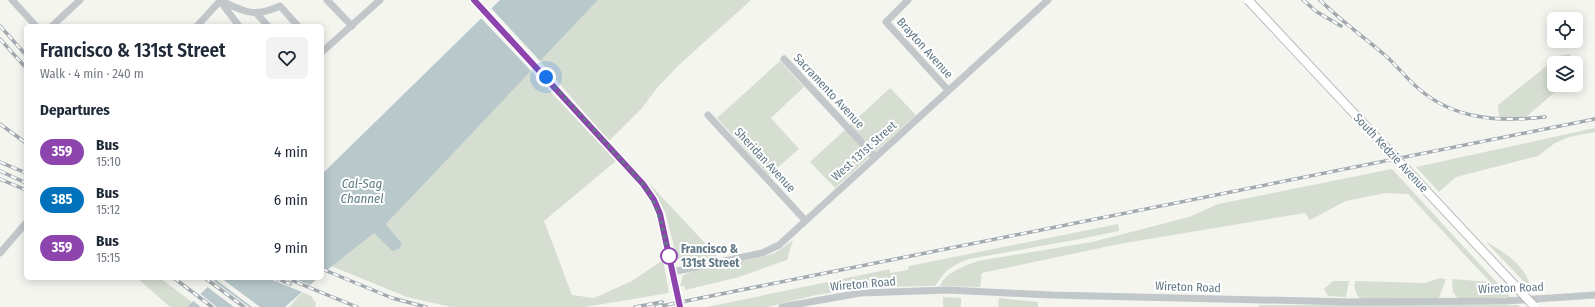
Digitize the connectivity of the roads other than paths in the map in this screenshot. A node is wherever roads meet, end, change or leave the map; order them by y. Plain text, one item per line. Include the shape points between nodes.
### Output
1 (12, 0) edge
2 (80, 0) edge
3 (220, 0) edge
4 (326, 0) edge
5 (474, 0) edge
6 (908, 0) edge
7 (1048, 0) edge
8 (1248, 0) edge
9 (375, 2) edge
10 (257, 14) junction
11 (34, 24) edge
12 (54, 24) edge
13 (199, 24) edge
14 (238, 24) edge
15 (266, 24) edge
16 (296, 24) edge
17 (352, 26) junction
18 (324, 50) edge
19 (784, 59) dead end
20 (948, 90) junction
21 (708, 115) dead end
22 (874, 157) junction
23 (805, 220) junction
24 (24, 225) edge
25 (0, 253) edge
26 (672, 272) junction
27 (1595, 295) edge
28 (1534, 306) edge
29 (680, 307) edge
30 (782, 307) edge

1 - 11 street
2 - 12 street
3 - 10 street via 244,12
3 - 13 street
3 - 14 street
4 - 17 street
5 - 26 street via 643,184 660,214
6 - 20 street, Brayton Avenue via 886,22
7 - 20 street, West 131st Street
8 - 28 main road, South Kedzie Avenue, bridge
9 - 17 street
10 - 15 street
10 - 16 street via 280,6
17 - 18 street
19 - 22 street, Sacramento Avenue
20 - 22 street, West 131st Street
21 - 23 street, Sheridan Avenue
22 - 23 street, West 131st Street
23 - 26 street, West 131st Street via 779,245 770,250
24 - 25 street
26 - 29 street
27 - 30 street, Wireton Road via 1506,301 1351,302 948,290 860,293

